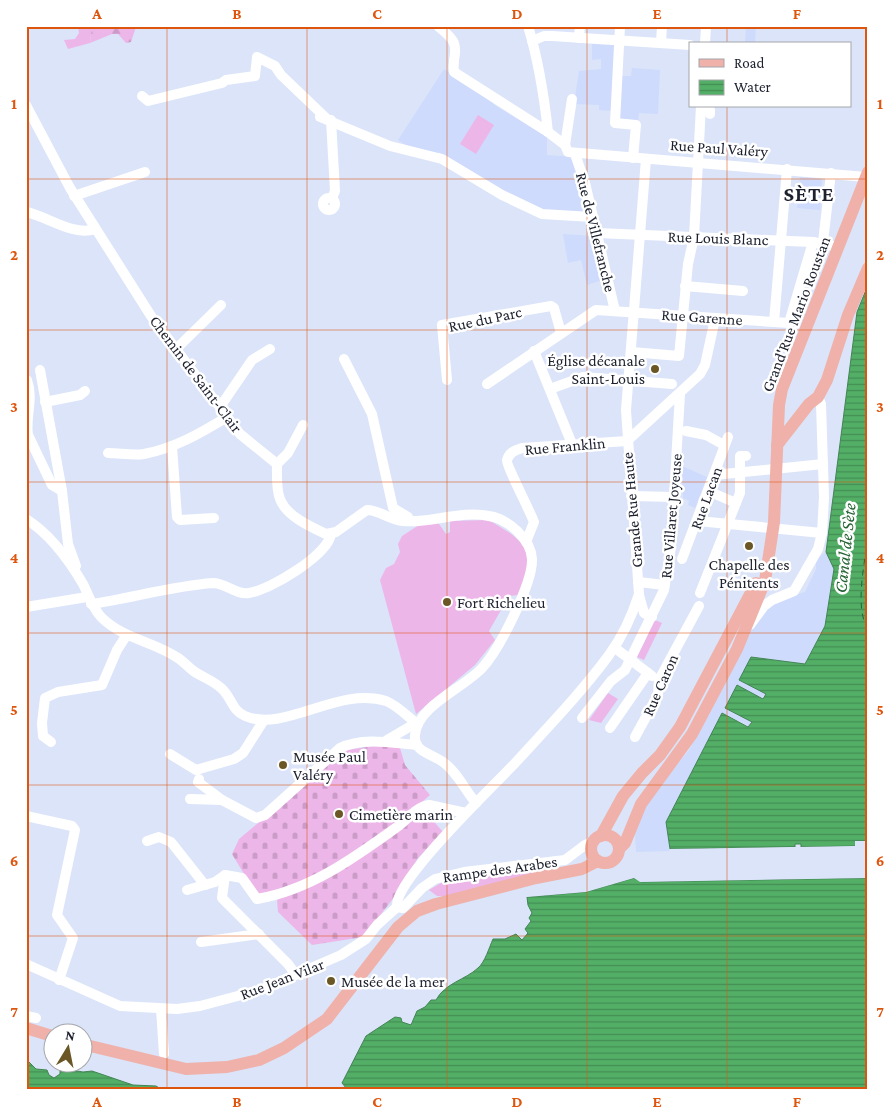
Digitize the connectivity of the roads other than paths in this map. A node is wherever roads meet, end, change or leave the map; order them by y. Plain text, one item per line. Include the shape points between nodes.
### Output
1 (438, 26) edge
2 (528, 26) edge
3 (549, 26) edge
4 (580, 26) edge
5 (620, 26) edge
6 (662, 26) edge
7 (706, 26) edge
8 (544, 36) junction
9 (579, 38) junction
10 (532, 41) junction
11 (619, 41) junction
12 (705, 42) edge
13 (661, 43) junction
14 (689, 45) edge
15 (142, 96) dead end
16 (572, 100) dead end
17 (26, 106) edge
18 (707, 110) edge
19 (325, 118) junction
20 (548, 132) junction
21 (569, 150) junction
22 (633, 158) junction
23 (646, 159) junction
24 (698, 163) junction
25 (787, 169) junction
26 (145, 172) dead end
27 (831, 173) junction
28 (867, 175) edge
29 (74, 196) junction
30 (332, 198) dead end
31 (26, 212) edge
32 (592, 216) junction
33 (95, 229) junction
34 (597, 233) junction
35 (640, 235) junction
36 (694, 237) junction
37 (781, 240) junction
38 (818, 242) junction
39 (838, 247) junction
40 (868, 268) edge
41 (686, 286) junction
42 (743, 291) dead end
43 (221, 305) dead end
44 (615, 311) junction
45 (635, 313) junction
46 (682, 316) junction
47 (715, 319) junction
48 (774, 322) junction
49 (561, 333) junction
50 (177, 348) junction
51 (270, 349) dead end
52 (534, 351) junction
53 (632, 352) junction
54 (344, 359) dead end
55 (40, 370) dead end
56 (27, 380) edge
57 (447, 380) dead end
58 (630, 381) junction
59 (487, 384) dead end
60 (672, 384) dead end
61 (550, 389) junction
62 (84, 391) dead end
63 (680, 394) junction
64 (816, 400) junction
65 (46, 402) junction
66 (220, 407) junction
67 (227, 417) junction
68 (303, 425) dead end
69 (686, 431) dead end
70 (780, 437) junction
71 (627, 441) junction
72 (572, 444) junction
73 (172, 446) junction
74 (108, 453) dead end
75 (746, 456) dead end
76 (277, 464) junction
77 (823, 464) junction
78 (776, 468) junction
79 (738, 472) junction
80 (714, 475) junction
81 (62, 491) junction
82 (708, 491) junction
83 (631, 496) junction
84 (674, 497) junction
85 (736, 503) junction
86 (214, 518) dead end
87 (26, 520) edge
88 (410, 520) junction
89 (698, 521) junction
90 (728, 524) junction
91 (774, 528) junction
92 (822, 533) junction
93 (331, 534) junction
94 (526, 542) junction
95 (682, 559) dead end
96 (763, 576) junction
97 (638, 582) junction
98 (665, 585) junction
99 (83, 586) junction
100 (700, 593) dead end
101 (639, 594) junction
102 (89, 601) junction
103 (699, 606) dead end
104 (26, 608) edge
105 (652, 617) junction
106 (744, 634) junction
107 (126, 636) junction
108 (619, 651) dead end
109 (631, 660) junction
110 (648, 673) junction
111 (659, 680) junction
112 (582, 718) dead end
113 (264, 720) junction
114 (416, 723) junction
115 (610, 728) dead end
116 (635, 737) dead end
117 (387, 740) junction
118 (51, 742) dead end
119 (417, 745) junction
120 (170, 754) dead end
121 (197, 781) dead end
122 (190, 799) dead end
123 (222, 800) junction
124 (476, 803) junction
125 (466, 813) junction
126 (26, 816) edge
127 (147, 840) dead end
128 (593, 848) junction
129 (619, 849) junction
130 (225, 875) junction
131 (205, 885) junction
132 (187, 890) dead end
133 (397, 907) junction
134 (259, 934) junction
135 (201, 942) dead end
136 (26, 964) edge
137 (296, 975) junction
138 (59, 980) junction
139 (161, 1009) junction
140 (26, 1028) edge
141 (42, 1033) edge
142 (92, 1046) edge
143 (164, 1054) dead end

1 - 20 street via 457,48 453,68 456,73
2 - 10 street
3 - 8 street
4 - 9 street
5 - 11 street
6 - 13 street
7 - 12 street
8 - 9 street
8 - 10 street
9 - 11 street
10 - 20 street via 544,87
11 - 13 street
11 - 22 street via 615,123 636,125
13 - 14 street
15 - 19 street via 148,101 226,80 255,76 257,57 275,66
16 - 21 street
17 - 29 street, Chemin de Saint-Clair
18 - 24 street
19 - 30 street via 335,191
19 - 32 street via 390,146 442,160 542,214
20 - 21 street
21 - 22 street, Rue Paul Valéry
21 - 32 street, Rue de Villefranche
22 - 23 street, Rue Paul Valéry
23 - 24 street, Rue Paul Valéry
23 - 35 street, Grande Rue Haute
24 - 25 street, Rue Paul Valéry
24 - 36 street
25 - 27 street, Rue Paul Valéry
25 - 37 street
26 - 29 street
27 - 28 street, Rue Paul Valéry
27 - 38 street
28 - 39 main road, Grand'Rue Mario Roustan
29 - 33 street, Chemin de Saint-Clair
31 - 33 street via 73,228
32 - 34 street, Rue de Villefranche
33 - 50 street, Chemin de Saint-Clair via 151,316
34 - 35 street, Rue Louis Blanc
34 - 44 street, Rue de Villefranche
35 - 36 street, Rue Louis Blanc
35 - 45 street, Grande Rue Haute
36 - 37 street, Rue Louis Blanc
36 - 41 street
37 - 38 street, Rue Louis Blanc
37 - 48 street
38 - 39 street, Rue Louis Blanc
38 - 48 street, Rue Garenne via 789,323
39 - 70 main road, Grand'Rue Mario Roustan via 782,389
40 - 64 main road via 848,315 827,380
41 - 42 street
41 - 46 street
43 - 50 street
44 - 45 street, Rue Garenne
44 - 49 street, Rue Garenne via 596,310
45 - 46 street, Rue Garenne
45 - 53 street, Grande Rue Haute
46 - 47 street, Rue Garenne
46 - 53 street via 679,356
47 - 48 street, Rue Garenne
47 - 63 street via 704,368
49 - 52 street, Rue Garenne
49 - 57 street, Rue du Parc via 551,306 442,324
50 - 66 street, Chemin de Saint-Clair
51 - 66 street via 252,360
52 - 59 street, Rue Garenne
52 - 61 street
53 - 58 street, Grande Rue Haute
54 - 88 street via 372,414 393,508
55 - 65 street
56 - 81 street via 31,391 28,435 52,485
58 - 60 street
58 - 61 street via 583,377
58 - 71 street, Grande Rue Haute via 626,410
61 - 72 street
62 - 65 street via 80,395
63 - 71 street
63 - 84 street, Rue Villaret Joyeuse
64 - 70 main road
64 - 77 street
65 - 81 street
66 - 67 street, Chemin de Saint-Clair
67 - 73 street via 193,438
67 - 76 street, Chemin de Saint-Clair via 240,434
68 - 76 street via 288,453
69 - 80 street, Rue Lacan via 726,441
70 - 78 main road, Grand'Rue Mario Roustan
71 - 72 street, Rue Franklin
71 - 83 street, Grande Rue Haute
72 - 94 street, Rue Franklin via 522,448 509,456 508,467 534,522
73 - 74 street via 143,454
73 - 86 street via 177,517 180,520
75 - 79 street via 740,456
76 - 93 street via 279,495 283,505 314,528
77 - 78 street
77 - 92 street
78 - 79 street
78 - 91 main road, Grand'Rue Mario Roustan
79 - 80 street
79 - 85 street via 740,493
80 - 82 street, Rue Lacan
81 - 99 street via 68,544
82 - 85 street
82 - 89 street, Rue Lacan
83 - 84 street
83 - 97 street, Grande Rue Haute
84 - 98 street, Rue Villaret Joyeuse
85 - 90 street
87 - 99 street via 56,544
88 - 93 street via 398,520 367,510
88 - 94 street via 489,516 508,524
89 - 90 street
89 - 95 street, Rue Lacan
90 - 91 street
90 - 100 street
91 - 92 street
91 - 96 main road, Grand'Rue Mario Roustan
92 - 106 street via 818,549 794,591 764,606
93 - 102 street via 330,540 314,557 289,576 266,589 248,594 216,583
94 - 114 street via 531,555 531,572 496,650 482,668
96 - 106 main road
96 - 128 main road via 680,727 623,796
97 - 98 street
97 - 101 street, Grande Rue Haute
98 - 105 street, Rue Villaret Joyeuse
99 - 102 street
101 - 105 street via 644,613
101 - 124 street, Grande Rue Haute via 630,619 607,658 553,722
102 - 104 street
102 - 107 street via 109,624
103 - 111 street, Rue Caron
105 - 109 street, Rue Villaret Joyeuse
106 - 129 main road via 692,734 654,783
107 - 113 street via 177,657 224,691 238,712
107 - 118 street via 102,685 58,692 45,698 43,736
108 - 109 street
109 - 110 street
109 - 112 street, Rue Villaret Joyeuse
110 - 111 street
110 - 115 street
111 - 116 street, Rue Caron via 658,695
113 - 114 street via 339,700 368,698 386,702
113 - 120 street via 243,753 234,759 196,770
114 - 117 street
114 - 119 street via 414,738
117 - 119 street
117 - 123 street via 340,748 264,815 256,818
119 - 124 street via 446,765
121 - 123 street
122 - 123 street
124 - 125 street, Rue Jean Vilar
125 - 130 street via 422,806 399,826 321,878 280,895 257,899 242,878
125 - 133 street, Rue Jean Vilar via 424,860 399,898
126 - 138 street via 72,826 75,830 57,915 72,938
127 - 131 street via 159,837 171,842
128 - 129 main road via 612,837
128 - 129 main road via 611,862
128 - 133 street, Rampe des Arabes via 565,860 443,876 428,882 403,908
128 - 142 main road via 582,869 416,911 398,927 327,1019 284,1048 259,1060 226,1067 186,1069
130 - 131 street
130 - 134 street via 222,898
131 - 132 street
133 - 137 street, Rue Jean Vilar via 366,939 341,955
134 - 135 street
134 - 137 street
136 - 138 street, Rue Jean Vilar
137 - 139 street, Rue Jean Vilar via 224,1000 200,1006
138 - 139 street, Rue Jean Vilar via 120,1006
139 - 143 street
140 - 141 main road

